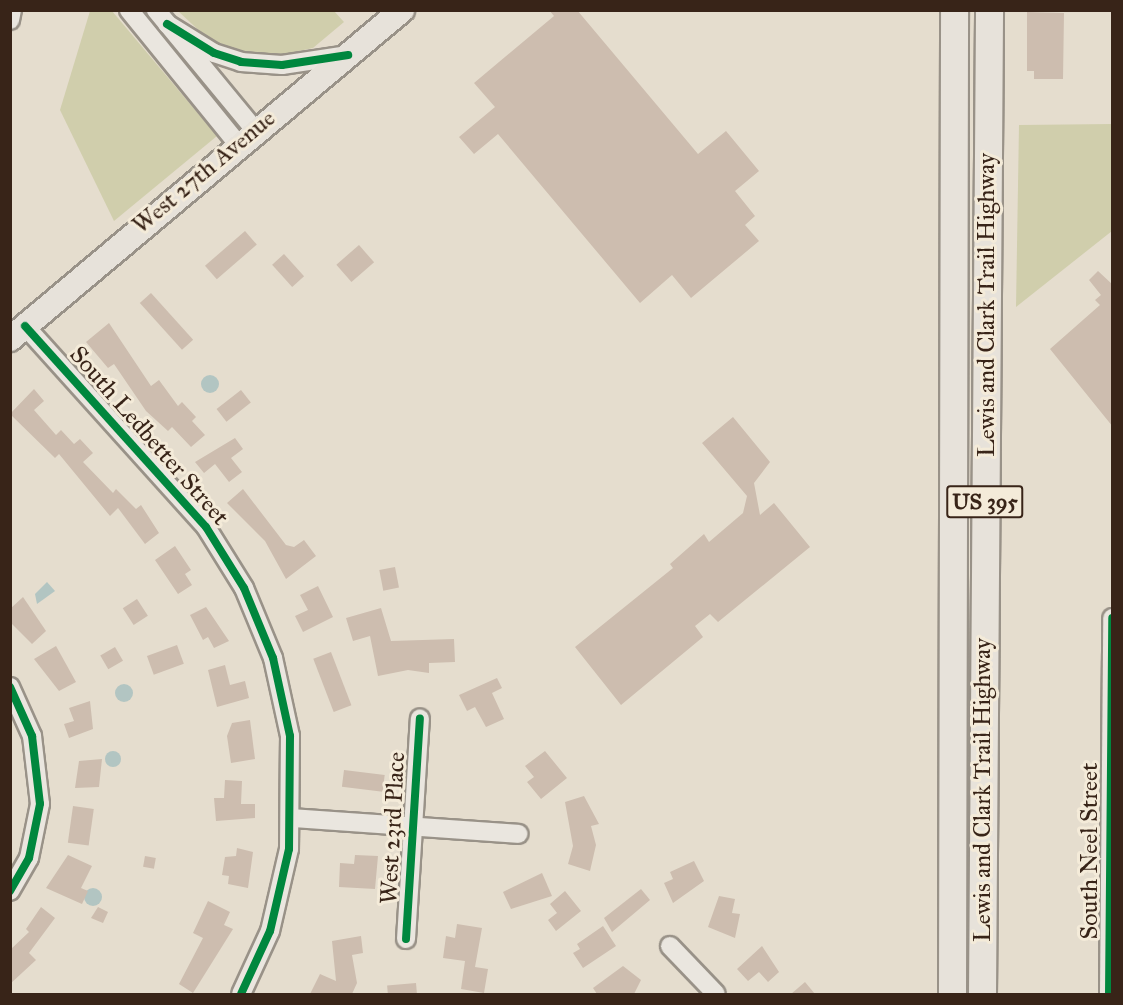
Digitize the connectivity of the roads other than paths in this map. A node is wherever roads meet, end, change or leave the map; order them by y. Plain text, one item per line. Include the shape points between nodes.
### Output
1 (12, 10) edge
2 (129, 10) edge
3 (402, 10) edge
4 (954, 10) edge
5 (989, 10) edge
6 (161, 17) edge
7 (10, 20) edge
8 (348, 55) junction
9 (246, 137) junction
10 (18, 332) edge
11 (1113, 618) edge
12 (10, 687) edge
13 (1111, 708) edge
14 (420, 718) dead end
15 (292, 818) junction
16 (413, 826) junction
17 (518, 834) dead end
18 (10, 891) edge
19 (1111, 902) edge
20 (406, 939) dead end
21 (670, 946) dead end
22 (241, 994) edge
23 (716, 994) edge
24 (952, 994) edge
25 (982, 994) edge
26 (1109, 994) edge

1 - 7 street
2 - 9 street
3 - 8 main road, West 27th Avenue
4 - 24 highway, Lewis and Clark Trail Highway / US 395
5 - 25 highway, Lewis and Clark Trail Highway / US 395
6 - 8 street via 206,49 241,62 282,65
6 - 9 street
8 - 9 main road, West 27th Avenue
9 - 10 main road, West 27th Avenue
10 - 15 street, South Ledbetter Street via 188,504 244,588 273,658 285,708
11 - 13 street, South Neel Street
12 - 18 street via 35,746 40,804 32,848
13 - 19 street, South Neel Street
14 - 16 street, West 23rd Place
15 - 16 street
15 - 22 street, South Ledbetter Street via 279,902
16 - 17 street
16 - 20 street, West 23rd Place
19 - 26 street, South Neel Street
21 - 23 street

